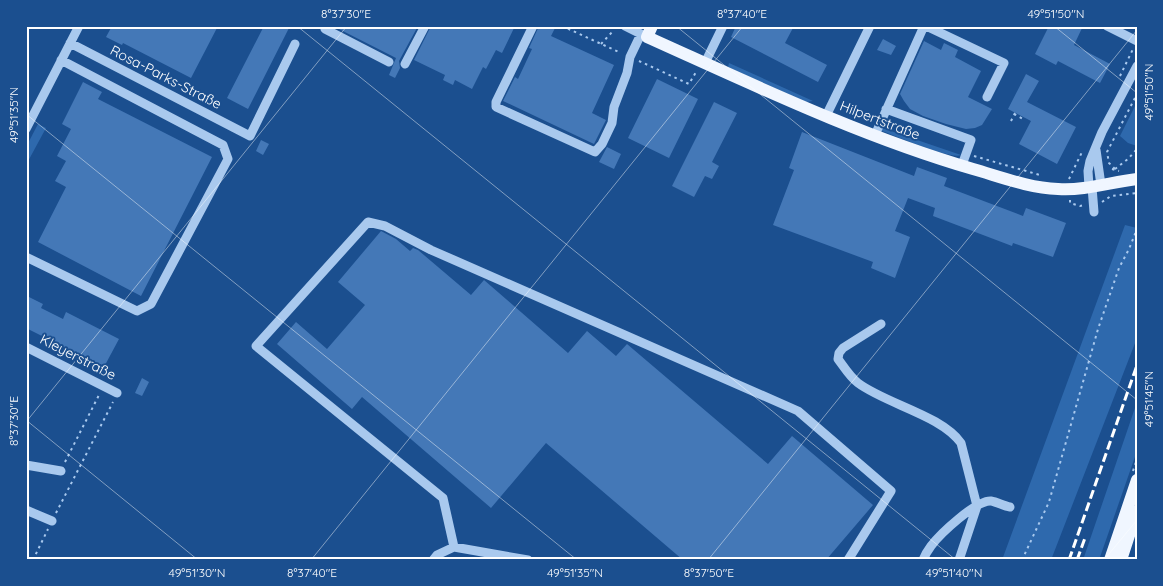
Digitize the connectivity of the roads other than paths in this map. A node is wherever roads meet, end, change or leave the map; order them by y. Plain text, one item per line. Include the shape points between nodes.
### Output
1 (79, 26) edge
2 (326, 26) edge
3 (425, 26) edge
4 (534, 26) edge
5 (625, 26) edge
6 (723, 26) edge
7 (870, 26) edge
8 (925, 26) edge
9 (1107, 26) edge
10 (647, 32) edge
11 (1137, 41) edge
12 (70, 43) junction
13 (296, 44) dead end
14 (62, 60) junction
15 (389, 62) dead end
16 (705, 63) junction
17 (406, 64) dead end
18 (1137, 66) edge
19 (987, 97) dead end
20 (886, 108) junction
21 (826, 116) junction
22 (26, 129) edge
23 (875, 135) junction
24 (964, 159) junction
25 (1137, 179) edge
26 (1094, 186) junction
27 (1094, 212) dead end
28 (26, 257) edge
29 (881, 324) dead end
30 (26, 347) edge
31 (116, 392) road end
32 (26, 465) edge
33 (61, 471) road end
34 (1137, 480) edge
35 (977, 506) junction
36 (1010, 508) dead end
37 (26, 510) edge
38 (1137, 511) edge
39 (52, 521) road end
40 (448, 553) edge
41 (433, 560) edge
42 (528, 560) edge
43 (848, 560) edge
44 (923, 560) edge
45 (959, 560) edge
46 (1110, 560) edge
47 (1120, 560) edge

1 - 12 street
2 - 15 street via 325,29
3 - 17 street
4 - 10 street via 496,107 595,152 612,123 630,57
5 - 10 street, Hilpertstraße
6 - 16 street
7 - 21 street
8 - 19 street via 1004,63
8 - 20 street
9 - 11 street
10 - 16 main road, Hilpertstraße
12 - 13 street, Rosa-Parks-Straße via 250,136
12 - 14 street
14 - 22 street
14 - 28 street via 223,145 228,159 151,304 137,311
16 - 21 main road, Hilpertstraße
18 - 26 street via 1096,147
20 - 23 street
20 - 24 street via 971,140
21 - 23 main road, Hilpertstraße
23 - 24 main road, Hilpertstraße
24 - 26 main road, Hilpertstraße via 1036,186 1063,190
25 - 26 main road, Hilpertstraße
26 - 27 street
29 - 35 street via 843,348 838,359 857,382 955,435
30 - 31 street, Kleyerstraße
32 - 33 street
34 - 46 main road
35 - 36 street via 991,501
35 - 44 street via 931,545
35 - 45 street
37 - 39 street
38 - 47 main road
40 - 41 street via 437,555
40 - 42 street
40 - 43 street via 443,498 256,346 368,222 386,226 430,250 798,411 891,491

